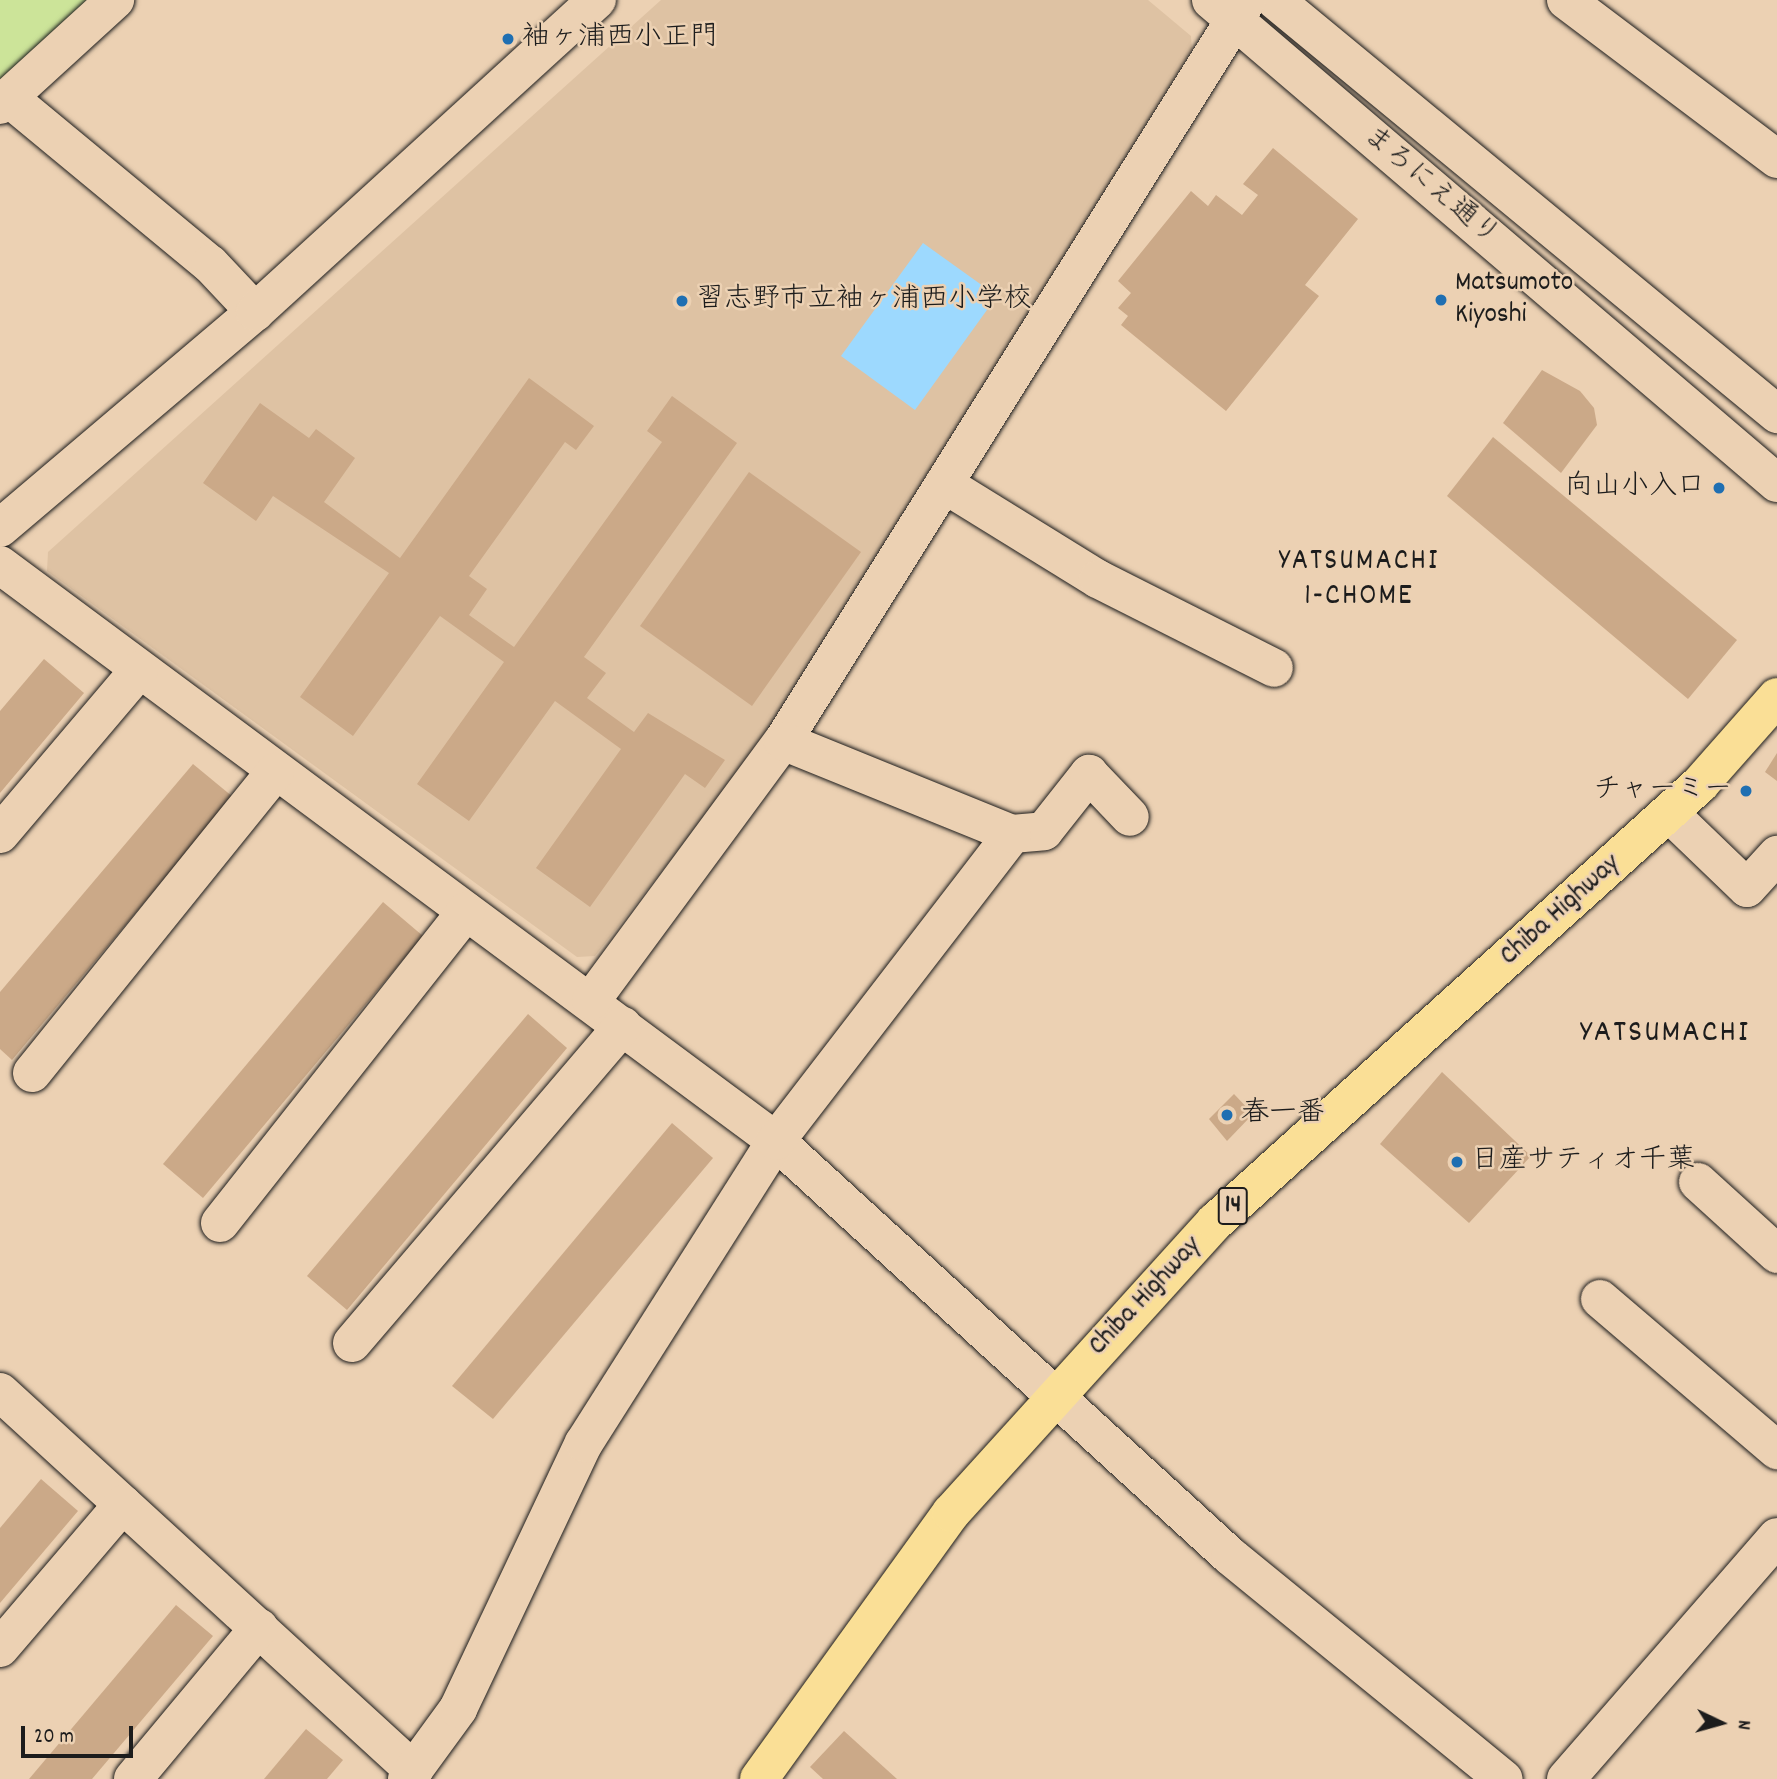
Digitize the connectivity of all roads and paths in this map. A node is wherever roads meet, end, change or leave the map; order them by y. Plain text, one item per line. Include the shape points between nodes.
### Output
1 (116, 0) edge
2 (597, 0) edge
3 (1275, 0) edge
4 (1566, 0) edge
5 (1230, 6) edge
6 (4, 101) edge
7 (1777, 159) edge
8 (255, 312) junction
9 (1777, 414) edge
10 (1777, 483) edge
11 (944, 484) junction
12 (0, 528) edge
13 (0, 565) edge
14 (1274, 668) dead end
15 (139, 670) junction
16 (1777, 698) edge
17 (783, 741) junction
18 (275, 772) junction
19 (1668, 813) junction
20 (1130, 817) dead end
21 (0, 834) edge
22 (1012, 834) junction
23 (1777, 855) edge
24 (466, 912) junction
25 (591, 1001) junction
26 (623, 1026) junction
27 (32, 1073) dead end
28 (776, 1141) junction
29 (1698, 1182) dead end
30 (220, 1223) dead end
31 (1777, 1254) edge
32 (1600, 1299) dead end
33 (352, 1343) dead end
34 (0, 1392) edge
35 (1052, 1399) junction
36 (1777, 1450) edge
37 (123, 1504) junction
38 (1777, 1537) edge
39 (259, 1628) junction
40 (0, 1648) edge
41 (772, 1774) edge
42 (410, 1775) edge
43 (133, 1779) edge
44 (1503, 1779) edge
45 (1566, 1779) edge

1 - 6 street
2 - 8 street
3 - 9 street, まろにえ通り
4 - 7 street
5 - 10 street, まろにえ通り
5 - 11 street
6 - 8 street via 211,264
8 - 12 street
11 - 14 street via 1098,579
11 - 17 street
13 - 15 street
15 - 18 street
15 - 21 street
16 - 19 highway, Chiba Highway / 14
17 - 22 street
17 - 25 street
18 - 24 street
18 - 27 street
19 - 23 street via 1747,888
19 - 35 highway, Chiba Highway / 14 via 1215,1223
20 - 22 street via 1089,774 1044,831
22 - 28 street
24 - 25 street
24 - 30 street
25 - 26 street
26 - 28 street
26 - 33 street
28 - 35 street
28 - 42 street via 584,1443 458,1709
29 - 31 street
32 - 36 street
34 - 37 street
35 - 41 highway, Chiba Highway / 14 via 951,1513
35 - 44 street via 1230,1556
37 - 39 street
37 - 40 street
38 - 45 street
39 - 42 street
39 - 43 street

